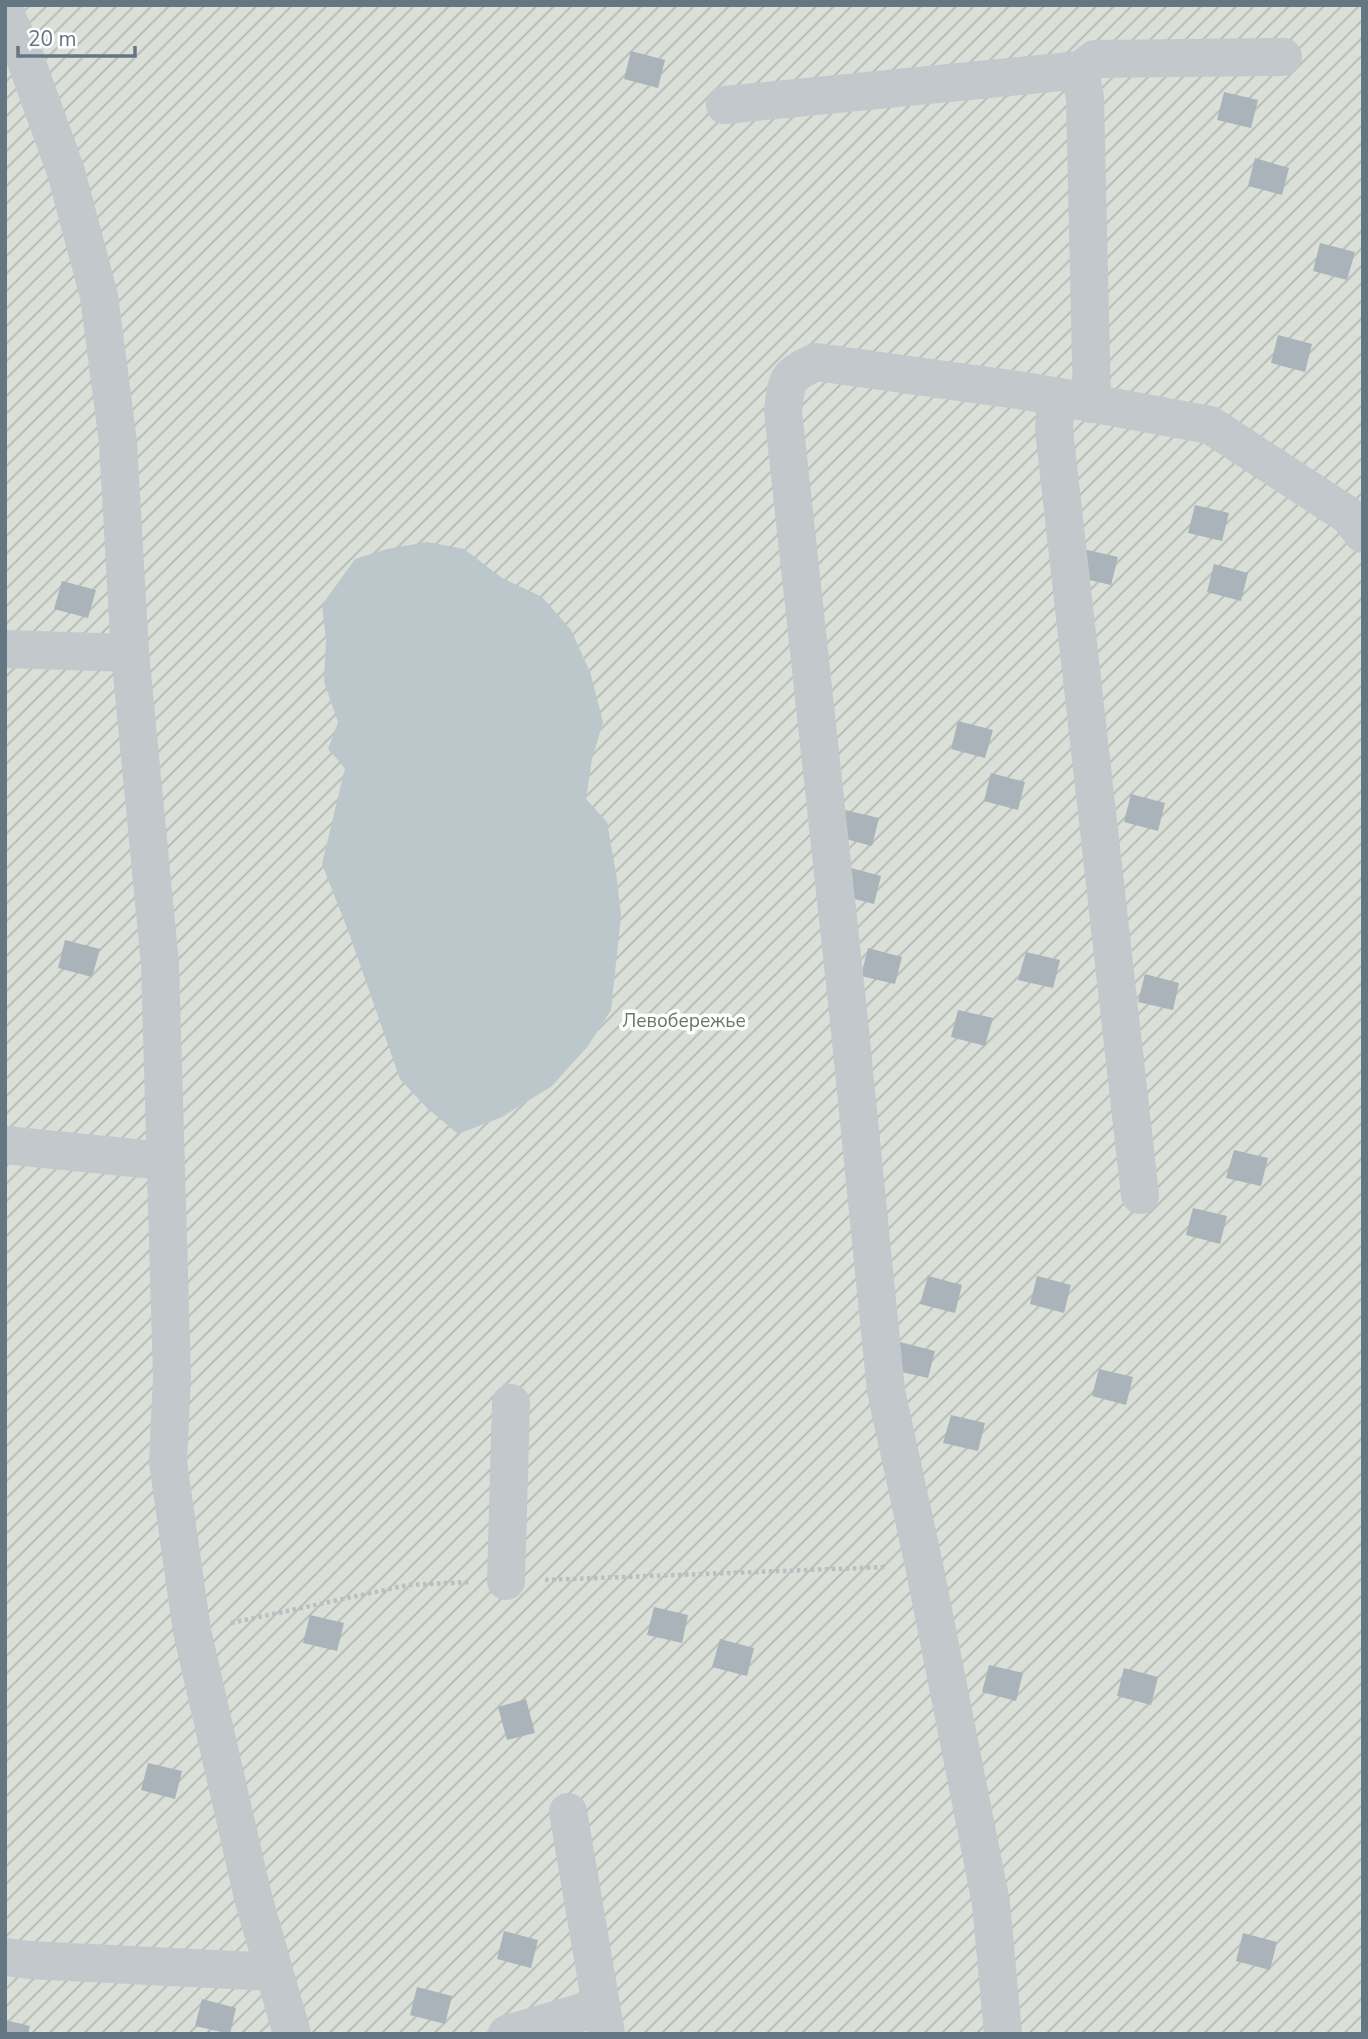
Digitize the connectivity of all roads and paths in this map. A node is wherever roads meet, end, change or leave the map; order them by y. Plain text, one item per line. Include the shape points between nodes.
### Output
1 (5, 13) edge
2 (1283, 57) dead end
3 (1080, 70) junction
4 (725, 105) dead end
5 (1074, 400) junction
6 (1363, 534) edge
7 (5, 649) edge
8 (130, 653) junction
9 (5, 1145) edge
10 (164, 1161) junction
11 (1140, 1195) dead end
12 (511, 1403) dead end
13 (924, 1565) junction
14 (506, 1581) junction
15 (192, 1631) junction
16 (568, 1812) dead end
17 (5, 1957) edge
18 (274, 1972) junction
19 (603, 2020) edge
20 (292, 2034) edge
21 (507, 2034) edge
22 (1003, 2034) edge

1 - 8 lane via 66,172 99,296 118,442
2 - 3 lane via 1095,59
3 - 4 lane
3 - 5 lane via 1085,98
5 - 6 lane via 1210,425 1349,516
5 - 11 lane via 1054,430
5 - 13 lane via 816,362 794,372 786,386 783,411 886,1391
7 - 8 lane
8 - 10 lane via 160,964
9 - 10 lane
10 - 15 lane via 172,1376 169,1462
12 - 14 lane
13 - 14 path
13 - 22 lane via 991,1903
14 - 15 path via 408,1585
15 - 18 lane
16 - 19 lane
17 - 18 lane
18 - 20 lane
19 - 21 lane

